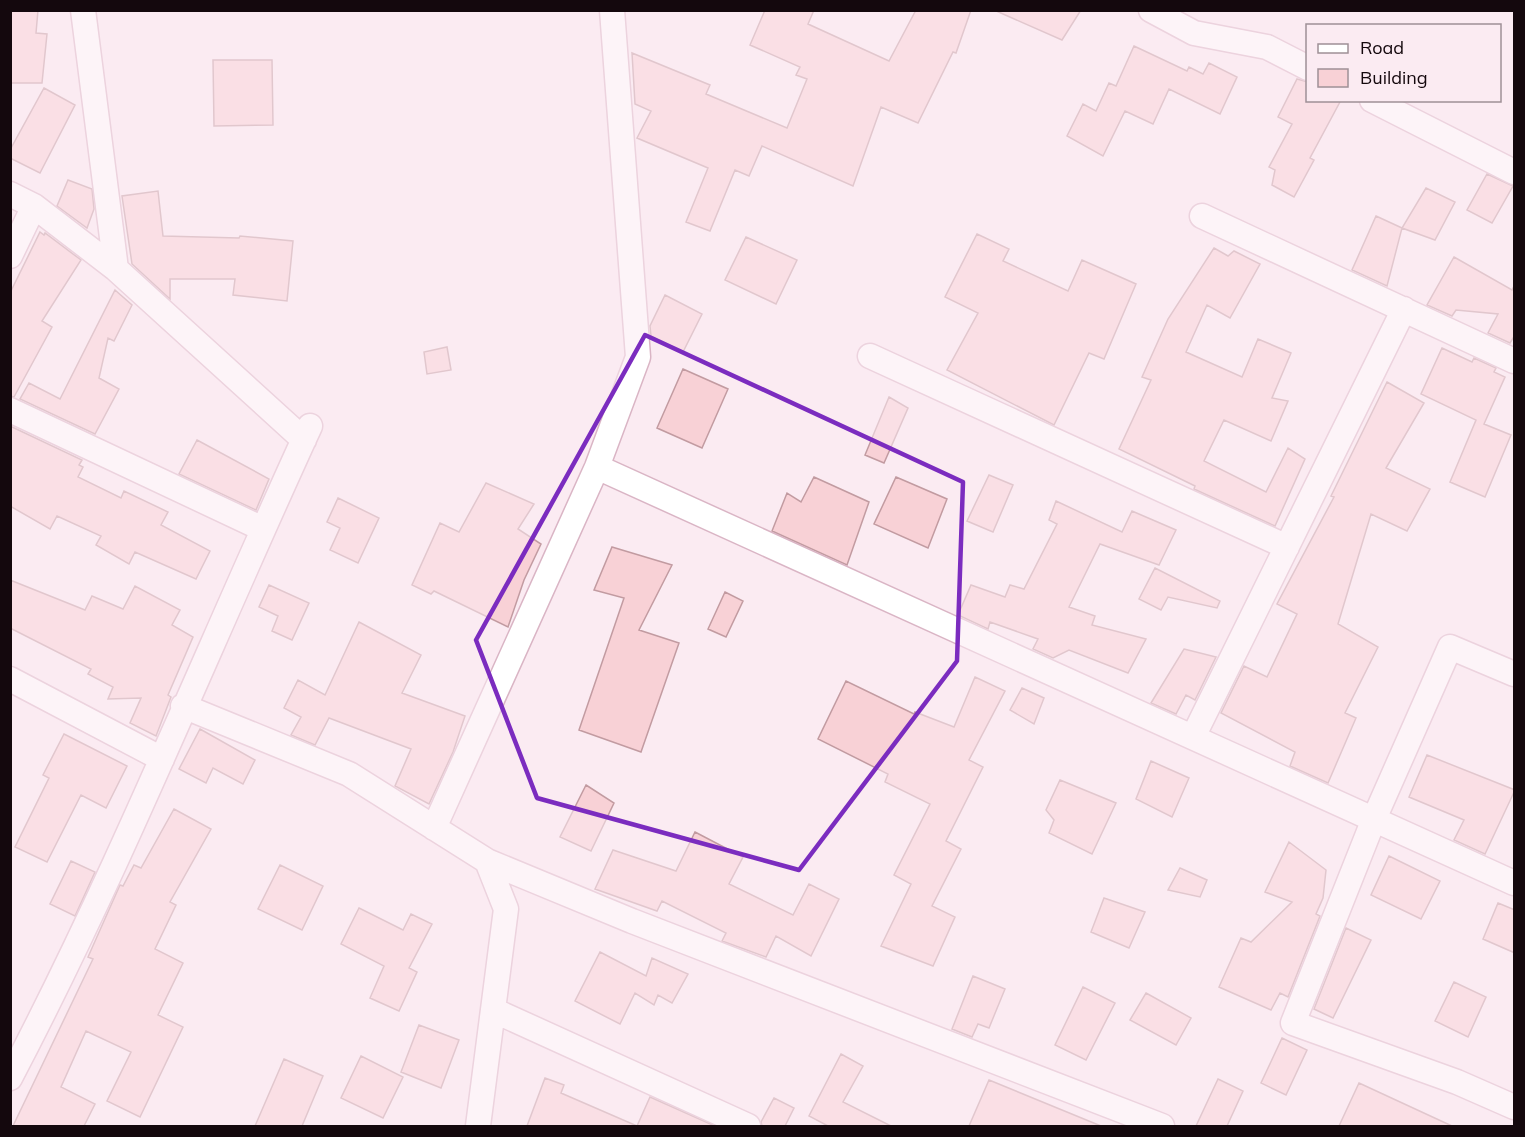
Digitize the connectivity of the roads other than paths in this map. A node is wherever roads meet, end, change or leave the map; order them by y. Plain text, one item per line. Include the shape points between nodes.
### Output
1 (83, 10) edge
2 (612, 10) edge
3 (1151, 10) edge
4 (1306, 67) edge
5 (1376, 102) edge
6 (1515, 172) edge
7 (10, 194) edge
8 (34, 206) junction
9 (1202, 216) dead end
10 (11, 254) edge
11 (116, 269) junction
12 (1404, 309) junction
13 (870, 356) dead end
14 (1515, 361) edge
15 (10, 410) edge
16 (597, 467) junction
17 (263, 529) junction
18 (1287, 547) junction
19 (1515, 674) edge
20 (10, 679) edge
21 (183, 706) junction
22 (1193, 737) junction
23 (162, 759) junction
24 (1374, 819) junction
25 (434, 828) junction
26 (487, 861) junction
27 (1515, 882) edge
28 (493, 1010) junction
29 (10, 1078) edge
30 (1515, 1107) edge
31 (478, 1126) edge
32 (748, 1126) edge
33 (1162, 1126) edge

1 - 11 street
2 - 16 street via 638,357
3 - 4 street via 1194,33 1267,47
5 - 6 street
7 - 8 street
8 - 10 street
8 - 11 street
9 - 12 street
11 - 17 street via 307,433
12 - 14 street
12 - 18 street
13 - 18 street
15 - 17 street
16 - 22 street
16 - 25 street
17 - 21 street
18 - 22 street
19 - 24 street via 1450,647
20 - 23 street
21 - 23 street
21 - 25 street via 349,774
22 - 24 street
23 - 29 street
24 - 27 street
24 - 30 street via 1293,1023
25 - 26 street
26 - 28 street via 506,909
26 - 33 street
28 - 31 street
28 - 32 street

